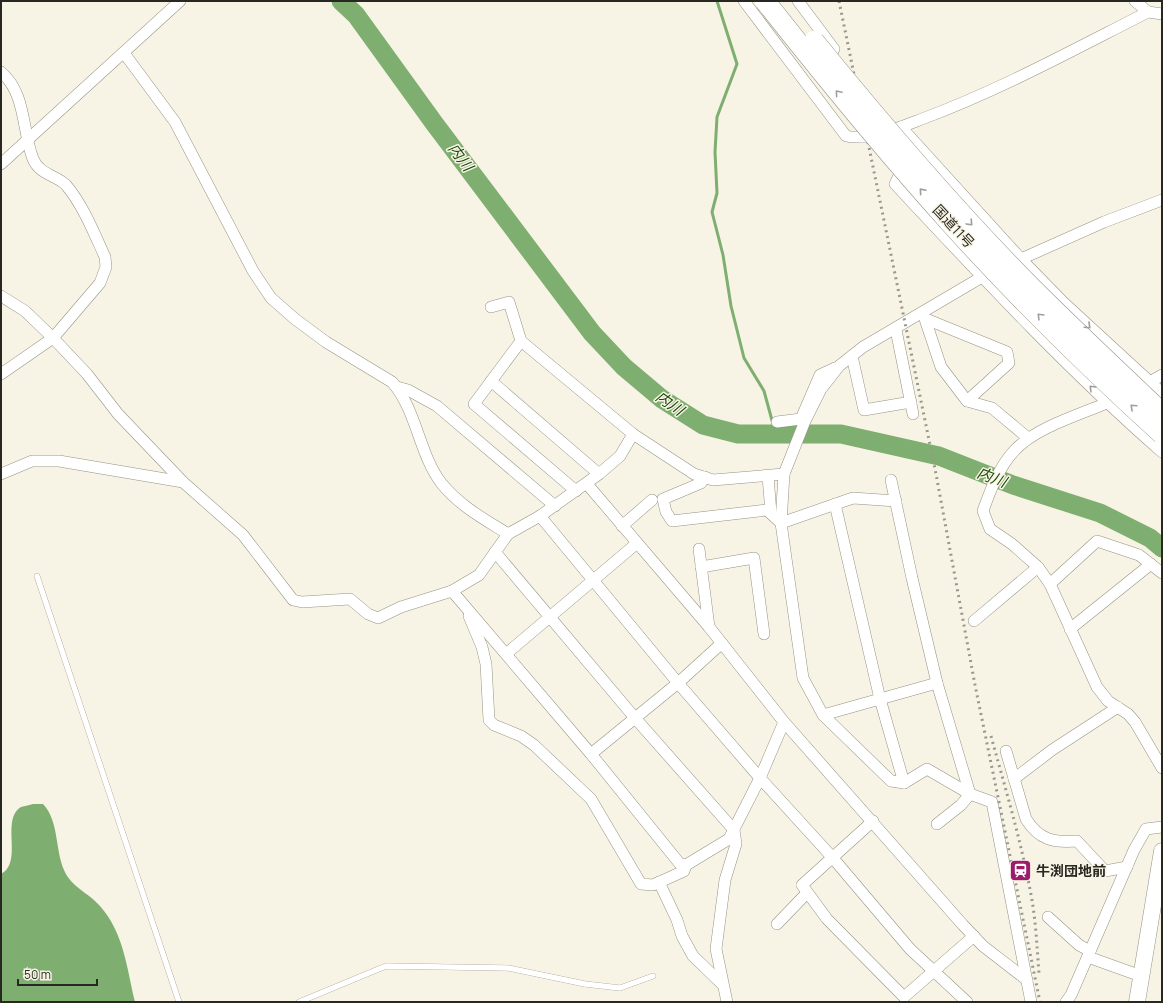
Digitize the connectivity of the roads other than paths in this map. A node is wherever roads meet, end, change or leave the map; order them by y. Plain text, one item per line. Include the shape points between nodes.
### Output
1 (180, 1) edge
2 (744, 1) edge
3 (764, 1) edge
4 (782, 1) edge
5 (798, 1) edge
6 (1135, 1) edge
7 (1148, 12) junction
8 (1162, 14) edge
9 (124, 53) junction
10 (1, 72) edge
11 (813, 90) junction
12 (901, 128) junction
13 (28, 139) junction
14 (914, 144) junction
15 (1, 164) edge
16 (1162, 200) edge
17 (1021, 259) junction
18 (982, 277) junction
19 (1, 296) edge
20 (491, 307) dead end
21 (924, 316) junction
22 (896, 330) junction
23 (52, 338) junction
24 (521, 341) junction
25 (852, 356) junction
26 (839, 366) junction
27 (1, 374) edge
28 (1162, 375) edge
29 (491, 381) junction
30 (1150, 382) junction
31 (397, 387) junction
32 (1162, 393) edge
33 (967, 401) junction
34 (911, 402) junction
35 (1106, 403) junction
36 (1162, 413) edge
37 (913, 414) dead end
38 (777, 422) dead end
39 (633, 434) junction
40 (1162, 434) edge
41 (1028, 438) junction
42 (1162, 452) edge
43 (1, 474) edge
44 (599, 474) junction
45 (784, 474) junction
46 (768, 476) junction
47 (705, 477) junction
48 (891, 480) dead end
49 (183, 482) junction
50 (586, 484) junction
51 (576, 491) junction
52 (652, 500) dead end
53 (896, 501) junction
54 (835, 504) junction
55 (555, 506) junction
56 (771, 513) junction
57 (540, 516) junction
58 (781, 523) junction
59 (622, 526) junction
60 (508, 534) junction
61 (636, 544) junction
62 (699, 549) dead end
63 (495, 552) junction
64 (1151, 564) junction
65 (702, 567) junction
66 (1038, 567) junction
67 (1162, 573) edge
68 (37, 576) dead end
69 (593, 580) junction
70 (1050, 584) junction
71 (452, 591) junction
72 (465, 607) junction
73 (550, 617) junction
74 (974, 621) dead end
75 (709, 627) junction
76 (1070, 629) junction
77 (764, 634) dead end
78 (722, 643) junction
79 (506, 654) junction
80 (678, 683) junction
81 (937, 683) junction
82 (880, 699) junction
83 (1118, 707) junction
84 (822, 715) junction
85 (635, 718) junction
86 (784, 722) junction
87 (1006, 751) dead end
88 (591, 754) junction
89 (1162, 768) edge
90 (760, 778) junction
91 (1014, 779) junction
92 (904, 783) junction
93 (970, 794) junction
94 (873, 821) junction
95 (937, 824) dead end
96 (1162, 827) edge
97 (734, 830) junction
98 (1162, 851) edge
99 (832, 857) junction
100 (686, 864) junction
101 (1127, 867) junction
102 (659, 882) junction
103 (807, 893) junction
104 (1048, 917) dead end
105 (777, 924) dead end
106 (974, 936) junction
107 (1089, 954) junction
108 (932, 972) junction
109 (653, 976) dead end
110 (1141, 976) junction
111 (1027, 980) junction
112 (722, 984) junction
113 (904, 999) edge
114 (179, 1002) edge
115 (299, 1002) edge
116 (727, 1002) edge
117 (967, 1002) edge
118 (1032, 1002) edge
119 (1066, 1002) edge
120 (1136, 1002) edge

1 - 9 street
2 - 11 street
40 -> 3 highway, 国道11号, bridge via 1025,301 953,226 836,91
4 -> 36 highway, 国道11号, bridge via 878,118 962,213 1036,292
5 - 11 street via 834,48
6 - 7 street
7 - 8 street
7 - 12 street via 968,102
9 - 13 street
9 - 31 street via 175,122 253,271 271,298 326,342
10 - 13 street via 10,79 18,97
11 - 12 street via 846,136 856,139
12 - 14 street
13 - 15 street
13 - 23 street via 34,160 41,170 64,184 74,196 105,257 106,268 100,283
14 - 17 street
14 - 18 street via 895,184
16 - 17 street via 1104,222
17 -> 30 street via 1064,303
18 - 21 street
35 -> 18 street
19 - 23 street via 25,311
20 - 24 street via 509,302
21 - 22 street
21 - 33 street via 941,367
21 - 33 street via 1007,352 1009,363
22 - 25 street
22 - 34 street
23 - 27 street
23 - 49 street via 87,374 118,414
24 - 29 street
24 - 39 street
25 - 26 street
25 - 34 street via 864,410
26 - 38 street via 820,375 801,419
26 - 45 street via 821,389
28 - 30 street
29 - 44 street
29 - 51 street via 474,404
30 - 32 street
31 - 55 street via 438,406
31 - 60 street via 441,483 463,505
33 - 41 street via 992,408
34 - 37 street
35 - 41 street
35 - 42 street
39 - 44 street via 620,456
39 - 47 street via 694,474
41 - 66 street via 1013,451 1002,467 983,511 990,529
43 - 49 street via 32,462 59,461
44 - 50 street
45 - 46 street
45 - 58 street
46 - 47 street via 713,480
46 - 56 street
47 - 56 street via 701,483 663,499 666,512 672,521 767,510
48 - 53 street
49 - 71 street via 243,535 293,600 302,602 350,599 368,614 378,618
50 - 51 street
50 - 59 street
51 - 55 street
52 - 59 street
53 - 54 street via 853,498
53 - 81 street
54 - 58 street
54 - 82 street
55 - 57 street
56 - 58 street
57 - 60 street
57 - 69 street
58 - 84 street via 803,678
59 - 61 street
60 - 63 street
61 - 69 street
61 - 75 street
62 - 65 street
63 - 71 street via 478,575
63 - 73 street
64 - 67 street
64 - 70 street via 1139,555 1097,541
64 - 76 street
65 - 75 street
65 - 77 street via 754,558
66 - 70 street
66 - 74 street
68 - 114 lane
69 - 73 street
69 - 80 street
70 - 76 street
71 - 72 street
72 - 79 street
72 - 102 street via 482,647 486,664 489,720 534,745 591,799 641,884 653,886
73 - 79 street
73 - 85 street
75 - 78 street
76 - 83 street via 1097,687 1108,701
78 - 80 street
78 - 86 street
79 - 88 street
80 - 85 street
80 - 90 street
81 - 82 street
81 - 93 street
82 - 84 street
82 - 92 street
83 - 89 street via 1135,722
83 - 91 street via 1052,750
84 - 92 street via 891,781
85 - 88 street
85 - 97 street
86 - 90 street
86 - 94 street
87 - 91 street
88 - 100 street via 680,864
90 - 97 street
90 - 99 street
91 - 101 street via 1026,820 1038,833 1058,842 1077,841 1105,871
92 - 93 street via 927,769
93 - 95 street via 961,805
93 - 111 street via 992,802
94 - 99 street
94 - 106 street
96 - 101 street via 1146,829
97 - 100 street via 729,839
97 - 112 street via 736,844 725,880 716,949
98 - 110 main road
99 - 103 street via 802,885
99 - 108 street
100 - 102 street via 684,871
101 - 107 street
102 - 112 street via 693,956
103 - 105 street
103 - 113 street via 827,919
104 - 107 street
106 - 108 street
106 - 111 street
107 - 110 street
107 - 119 street via 1072,995
108 - 113 street
108 - 117 street
109 - 115 lane via 620,988 585,984 508,968 386,966
110 - 120 main road
111 - 118 street
112 - 116 street

